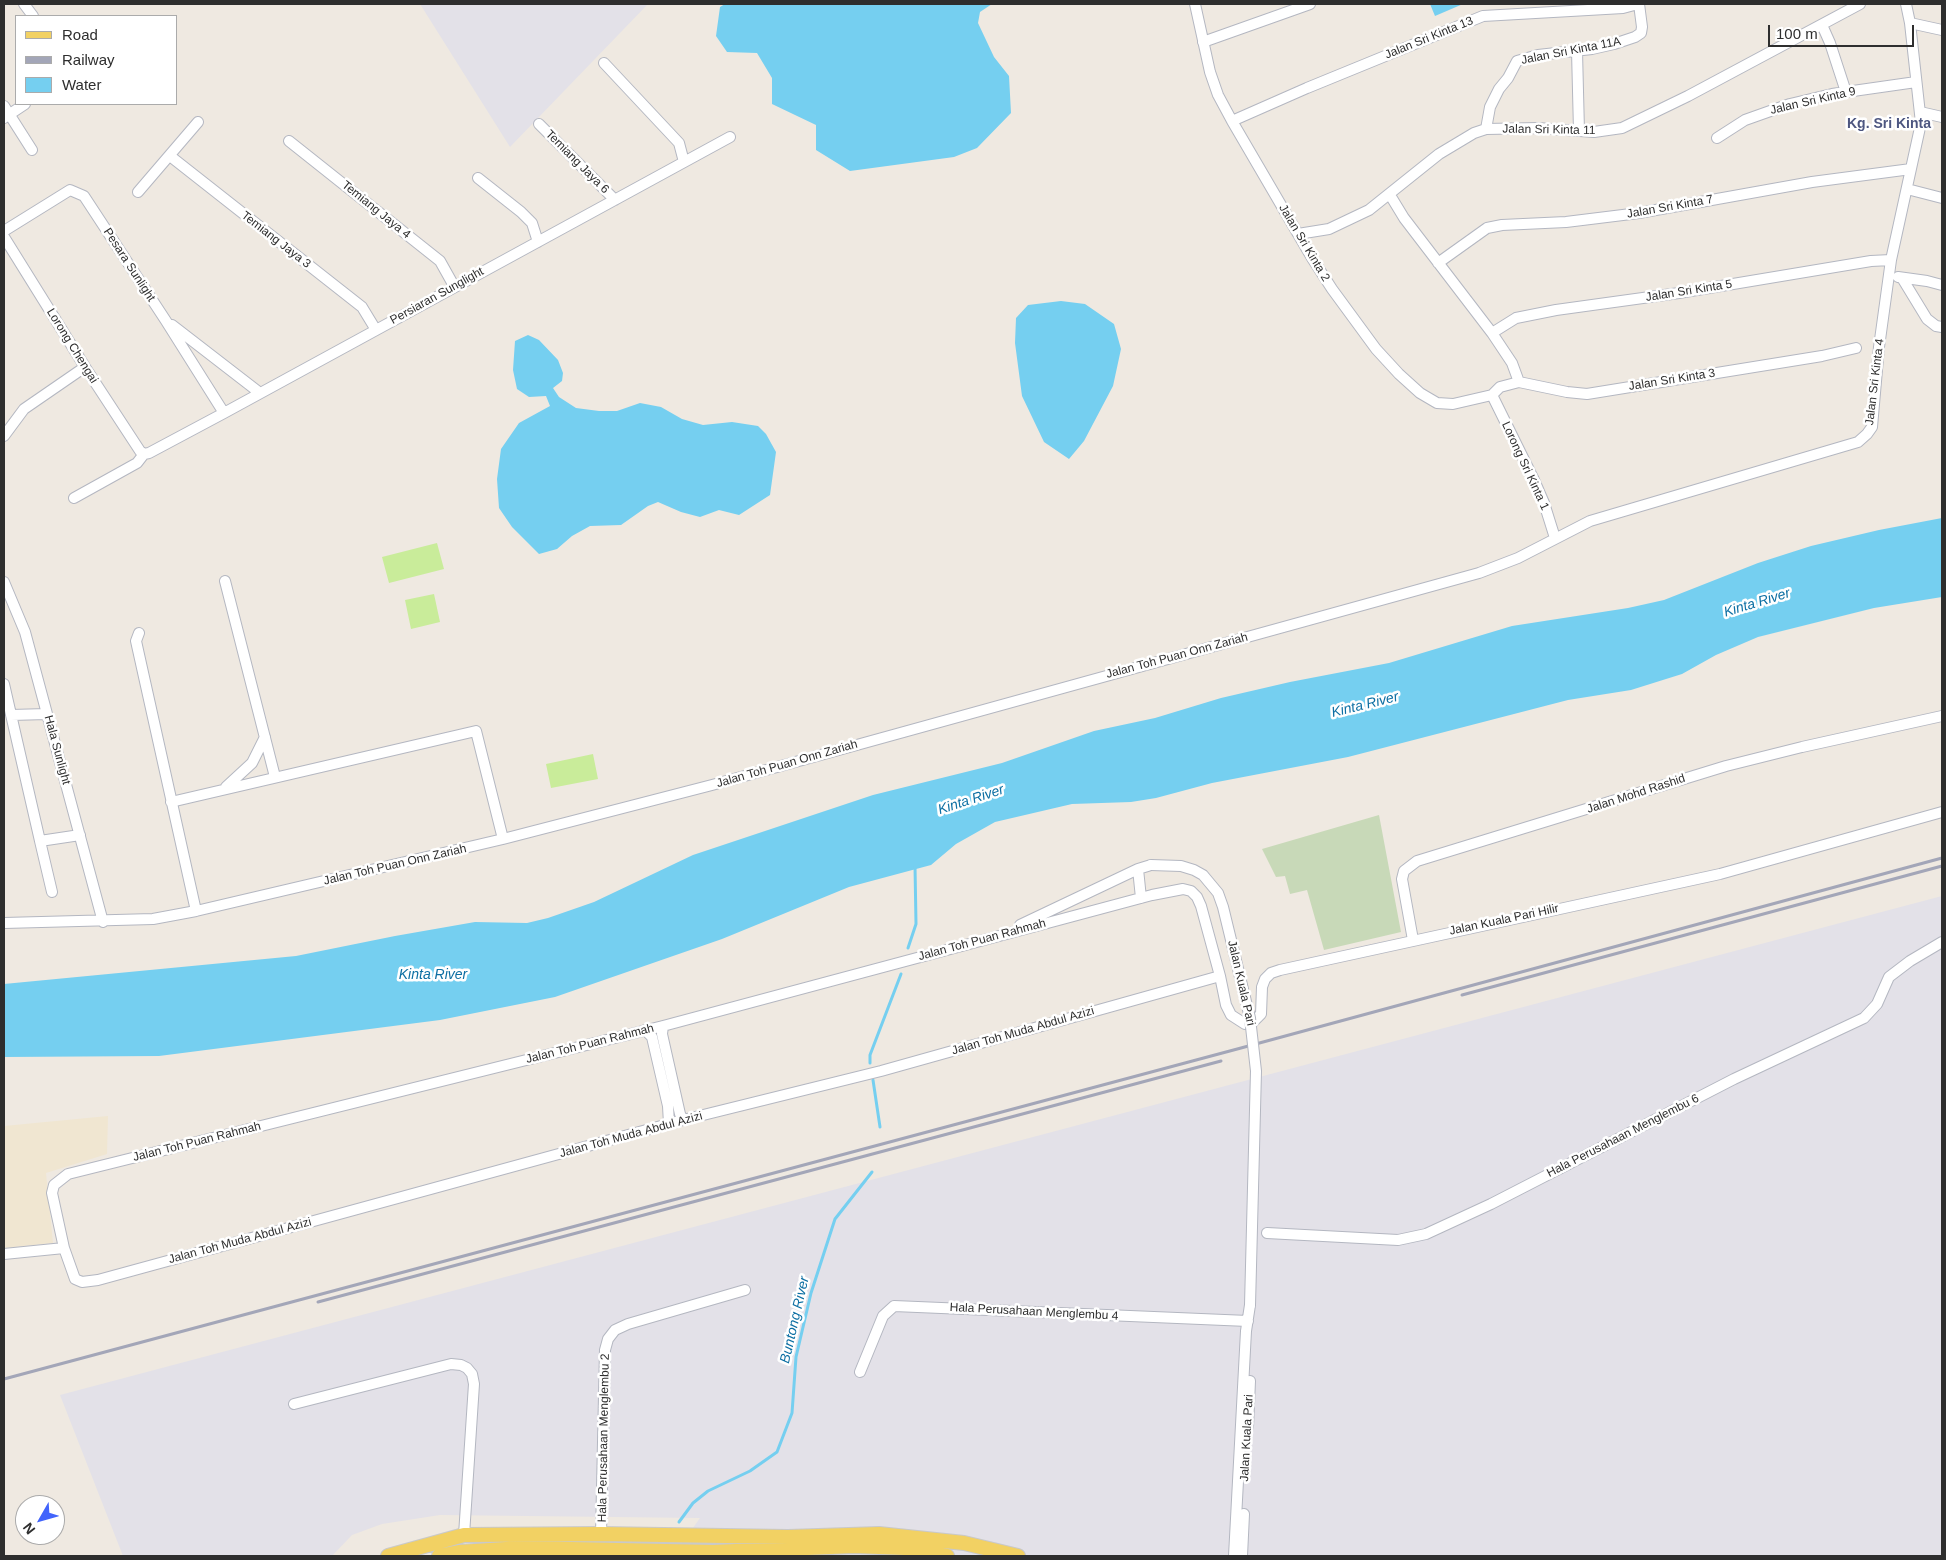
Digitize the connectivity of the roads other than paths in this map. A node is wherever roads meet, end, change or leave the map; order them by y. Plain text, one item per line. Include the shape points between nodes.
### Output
1 (24, 4) edge
2 (1194, 4) edge
3 (1310, 4) edge
4 (1639, 4) edge
5 (1860, 4) edge
6 (1906, 4) edge
7 (32, 15) edge
8 (1910, 23) junction
9 (1822, 25) junction
10 (1942, 30) edge
11 (1203, 42) junction
12 (1577, 52) junction
13 (604, 63) dead end
14 (1916, 82) junction
15 (1846, 92) junction
16 (23, 105) edge
17 (1920, 112) junction
18 (5, 113) edge
19 (1942, 117) edge
20 (1232, 121) junction
21 (198, 122) dead end
22 (540, 124) dead end
23 (1486, 129) junction
24 (1579, 131) junction
25 (730, 137) dead end
26 (1717, 138) dead end
27 (290, 141) dead end
28 (32, 150) dead end
29 (170, 156) junction
30 (684, 162) junction
31 (1912, 169) junction
32 (478, 178) dead end
33 (1907, 189) junction
34 (138, 192) dead end
35 (1390, 195) junction
36 (1942, 198) edge
37 (615, 200) junction
38 (4, 231) edge
39 (1298, 234) junction
40 (4, 237) edge
41 (538, 242) junction
42 (1891, 260) junction
43 (1438, 263) junction
44 (1890, 275) junction
45 (1902, 278) junction
46 (1942, 285) edge
47 (454, 286) junction
48 (166, 321) junction
49 (1942, 327) edge
50 (376, 330) junction
51 (1492, 333) junction
52 (1856, 348) dead end
53 (86, 368) junction
54 (1519, 382) junction
55 (260, 393) junction
56 (1492, 395) junction
57 (224, 413) junction
58 (4, 436) edge
59 (144, 454) junction
60 (74, 498) dead end
61 (1555, 538) junction
62 (225, 581) dead end
63 (4, 582) edge
64 (139, 634) dead end
65 (4, 684) edge
66 (47, 714) junction
67 (11, 715) junction
68 (1942, 716) edge
69 (265, 737) junction
70 (275, 777) junction
71 (221, 790) junction
72 (171, 802) junction
73 (1942, 812) edge
74 (80, 836) junction
75 (503, 840) junction
76 (40, 841) junction
77 (1138, 869) junction
78 (1191, 890) joint
79 (52, 892) dead end
80 (1141, 898) junction
81 (196, 911) junction
82 (103, 922) junction
83 (4, 923) edge
84 (997, 936) junction
85 (1413, 940) junction
86 (1942, 942) edge
87 (1220, 976) junction
88 (664, 1026) junction
89 (645, 1030) junction
90 (672, 1105) junction
91 (684, 1120) junction
92 (669, 1124) junction
93 (1267, 1233) dead end
94 (64, 1248) junction
95 (4, 1254) edge
96 (745, 1290) dead end
97 (1248, 1321) junction
98 (860, 1372) dead end
99 (294, 1404) dead end
100 (601, 1534) junction
101 (464, 1536) junction
102 (521, 1552) edge
103 (388, 1556) edge
104 (440, 1556) edge
105 (947, 1556) edge
106 (1018, 1556) edge
107 (1234, 1556) edge
108 (1242, 1556) edge

1 - 7 street
2 - 11 street, Jalan Sri Kinta 2
3 - 11 street
4 - 12 street, Jalan Sri Kinta 11A via 1641,33 1614,44
4 - 20 street, Jalan Sri Kinta 13 via 1623,8 1483,16
5 - 9 street, Jalan Sri Kinta 11
6 - 8 street, Jalan Sri Kinta 4
8 - 10 street
8 - 14 street, Jalan Sri Kinta 4
9 - 15 street
9 - 24 street, Jalan Sri Kinta 11 via 1646,118 1622,128
11 - 20 street, Jalan Sri Kinta 2 via 1213,80
12 - 23 street, Jalan Sri Kinta 11A via 1538,55 1517,61 1490,108
12 - 24 street
13 - 30 street via 679,143
14 - 15 street, Jalan Sri Kinta 9
14 - 17 street, Jalan Sri Kinta 4
15 - 26 street, Jalan Sri Kinta 9 via 1765,112
16 - 18 street
17 - 19 street
17 - 31 street, Jalan Sri Kinta 4 via 1921,124
18 - 28 street
20 - 39 street, Jalan Sri Kinta 2
21 - 29 street
22 - 37 street, Temiang Jaya 6
23 - 24 street, Jalan Sri Kinta 11
23 - 35 street, Jalan Sri Kinta 11 via 1440,154
25 - 30 street, Persiaran Sunglight
27 - 47 street, Temiang Jaya 4 via 440,261
29 - 34 street
29 - 50 street, Temiang Jaya 3 via 362,307
30 - 37 street, Persiaran Sunglight
31 - 33 street, Jalan Sri Kinta 4
31 - 43 street, Jalan Sri Kinta 7 via 1812,182 1639,213 1566,222 1502,225 1487,228
32 - 41 street via 532,223
33 - 36 street
33 - 42 street, Jalan Sri Kinta 4
35 - 39 street, Jalan Sri Kinta 11 via 1370,210 1329,229
35 - 43 street
37 - 41 street, Persiaran Sunglight
38 - 48 street, Pesara Sunlight via 70,190 84,196
39 - 56 street, Jalan Sri Kinta 2 via 1332,289 1376,349 1420,393 1437,403 1453,404
40 - 53 street, Lorong Chengai
41 - 47 street, Persiaran Sunglight
42 - 44 street, Jalan Sri Kinta 4
42 - 51 street, Jalan Sri Kinta 5 via 1556,310 1516,318
43 - 51 street
44 - 45 street
44 - 61 street, Jalan Sri Kinta 4 via 1872,427 1858,442 1631,508 1590,521
45 - 46 street
45 - 49 street via 1927,318
47 - 50 street, Persiaran Sunglight
48 - 55 street
48 - 57 street, Pesara Sunlight
50 - 55 street, Persiaran Sunglight
51 - 54 street via 1512,363
52 - 54 street, Jalan Sri Kinta 3 via 1587,394
53 - 58 street via 24,409
53 - 59 street, Lorong Chengai
54 - 56 street via 1500,387
55 - 57 street, Persiaran Sunglight
56 - 61 street, Lorong Sri Kinta 1 via 1534,480
57 - 59 street, Persiaran Sunglight
59 - 60 street, Persiaran Sunglight via 138,463
61 - 75 street, Jalan Toh Puan Onn Zariah via 1518,558 1479,573
62 - 69 street
63 - 66 street, Hala Sunlight via 26,632
64 - 72 street via 136,641
65 - 67 street
66 - 67 street
66 - 74 street, Hala Sunlight
67 - 76 street
68 - 85 street, Jalan Mohd Rashid via 1726,766 1418,861 1404,870 1402,879
69 - 70 street
69 - 71 street via 252,762
70 - 71 street
70 - 75 street via 476,731
71 - 72 street
72 - 81 street
73 - 85 street, Jalan Kuala Pari Hilir via 1720,874
74 - 76 street
74 - 82 street, Hala Sunlight
75 - 81 street, Jalan Toh Puan Onn Zariah
76 - 79 street
77 - 80 street
77 - 84 street, Jalan Kuala Pari
77 - 97 street, Jalan Kuala Pari, bridge via 1151,864 1194,870 1203,875 1218,894 1223,907 1250,1018 1256,1076
78 - 80 street, Jalan Toh Puan Rahmah
78 - 87 street, Jalan Kuala Pari Hilir via 1201,906
80 - 84 street, Jalan Toh Puan Rahmah
81 - 82 street, Jalan Toh Puan Onn Zariah via 153,919
82 - 83 street, Jalan Toh Puan Onn Zariah
84 - 88 street, Jalan Toh Puan Rahmah
85 - 87 street, Jalan Kuala Pari Hilir via 1272,973 1262,987 1261,1014 1252,1023 1240,1022 1231,1016
86 - 93 street, Hala Perusahaan Menglembu 6 via 1889,977 1877,1004 1864,1018 1718,1087 1426,1234 1398,1240
87 - 91 street, Jalan Toh Muda Abdul Azizi via 880,1071
88 - 89 street, Jalan Toh Puan Rahmah
88 - 90 street via 662,1034
89 - 90 street via 652,1036
89 - 94 street, Jalan Toh Puan Rahmah via 68,1174 54,1185 52,1193
90 - 91 street
90 - 92 street
91 - 92 street, Jalan Toh Muda Abdul Azizi
92 - 94 street, Jalan Toh Muda Abdul Azizi via 98,1280 82,1282 75,1279
94 - 95 street
96 - 100 street, Hala Perusahaan Menglembu 2 via 628,1324 608,1338 605,1350
97 - 98 street, Hala Perusahaan Menglembu 4 via 894,1306 883,1316
97 - 107 street, Jalan Kuala Pari
97 - 108 street, Jalan Kuala Pari via 1252,1331
99 - 101 street via 461,1364 472,1374 474,1384
100 - 101 main road
100 - 106 main road via 788,1537 878,1534 964,1543
101 - 103 main road
102 - 104 main road via 458,1552
102 - 105 main road via 713,1552 854,1546 905,1548

